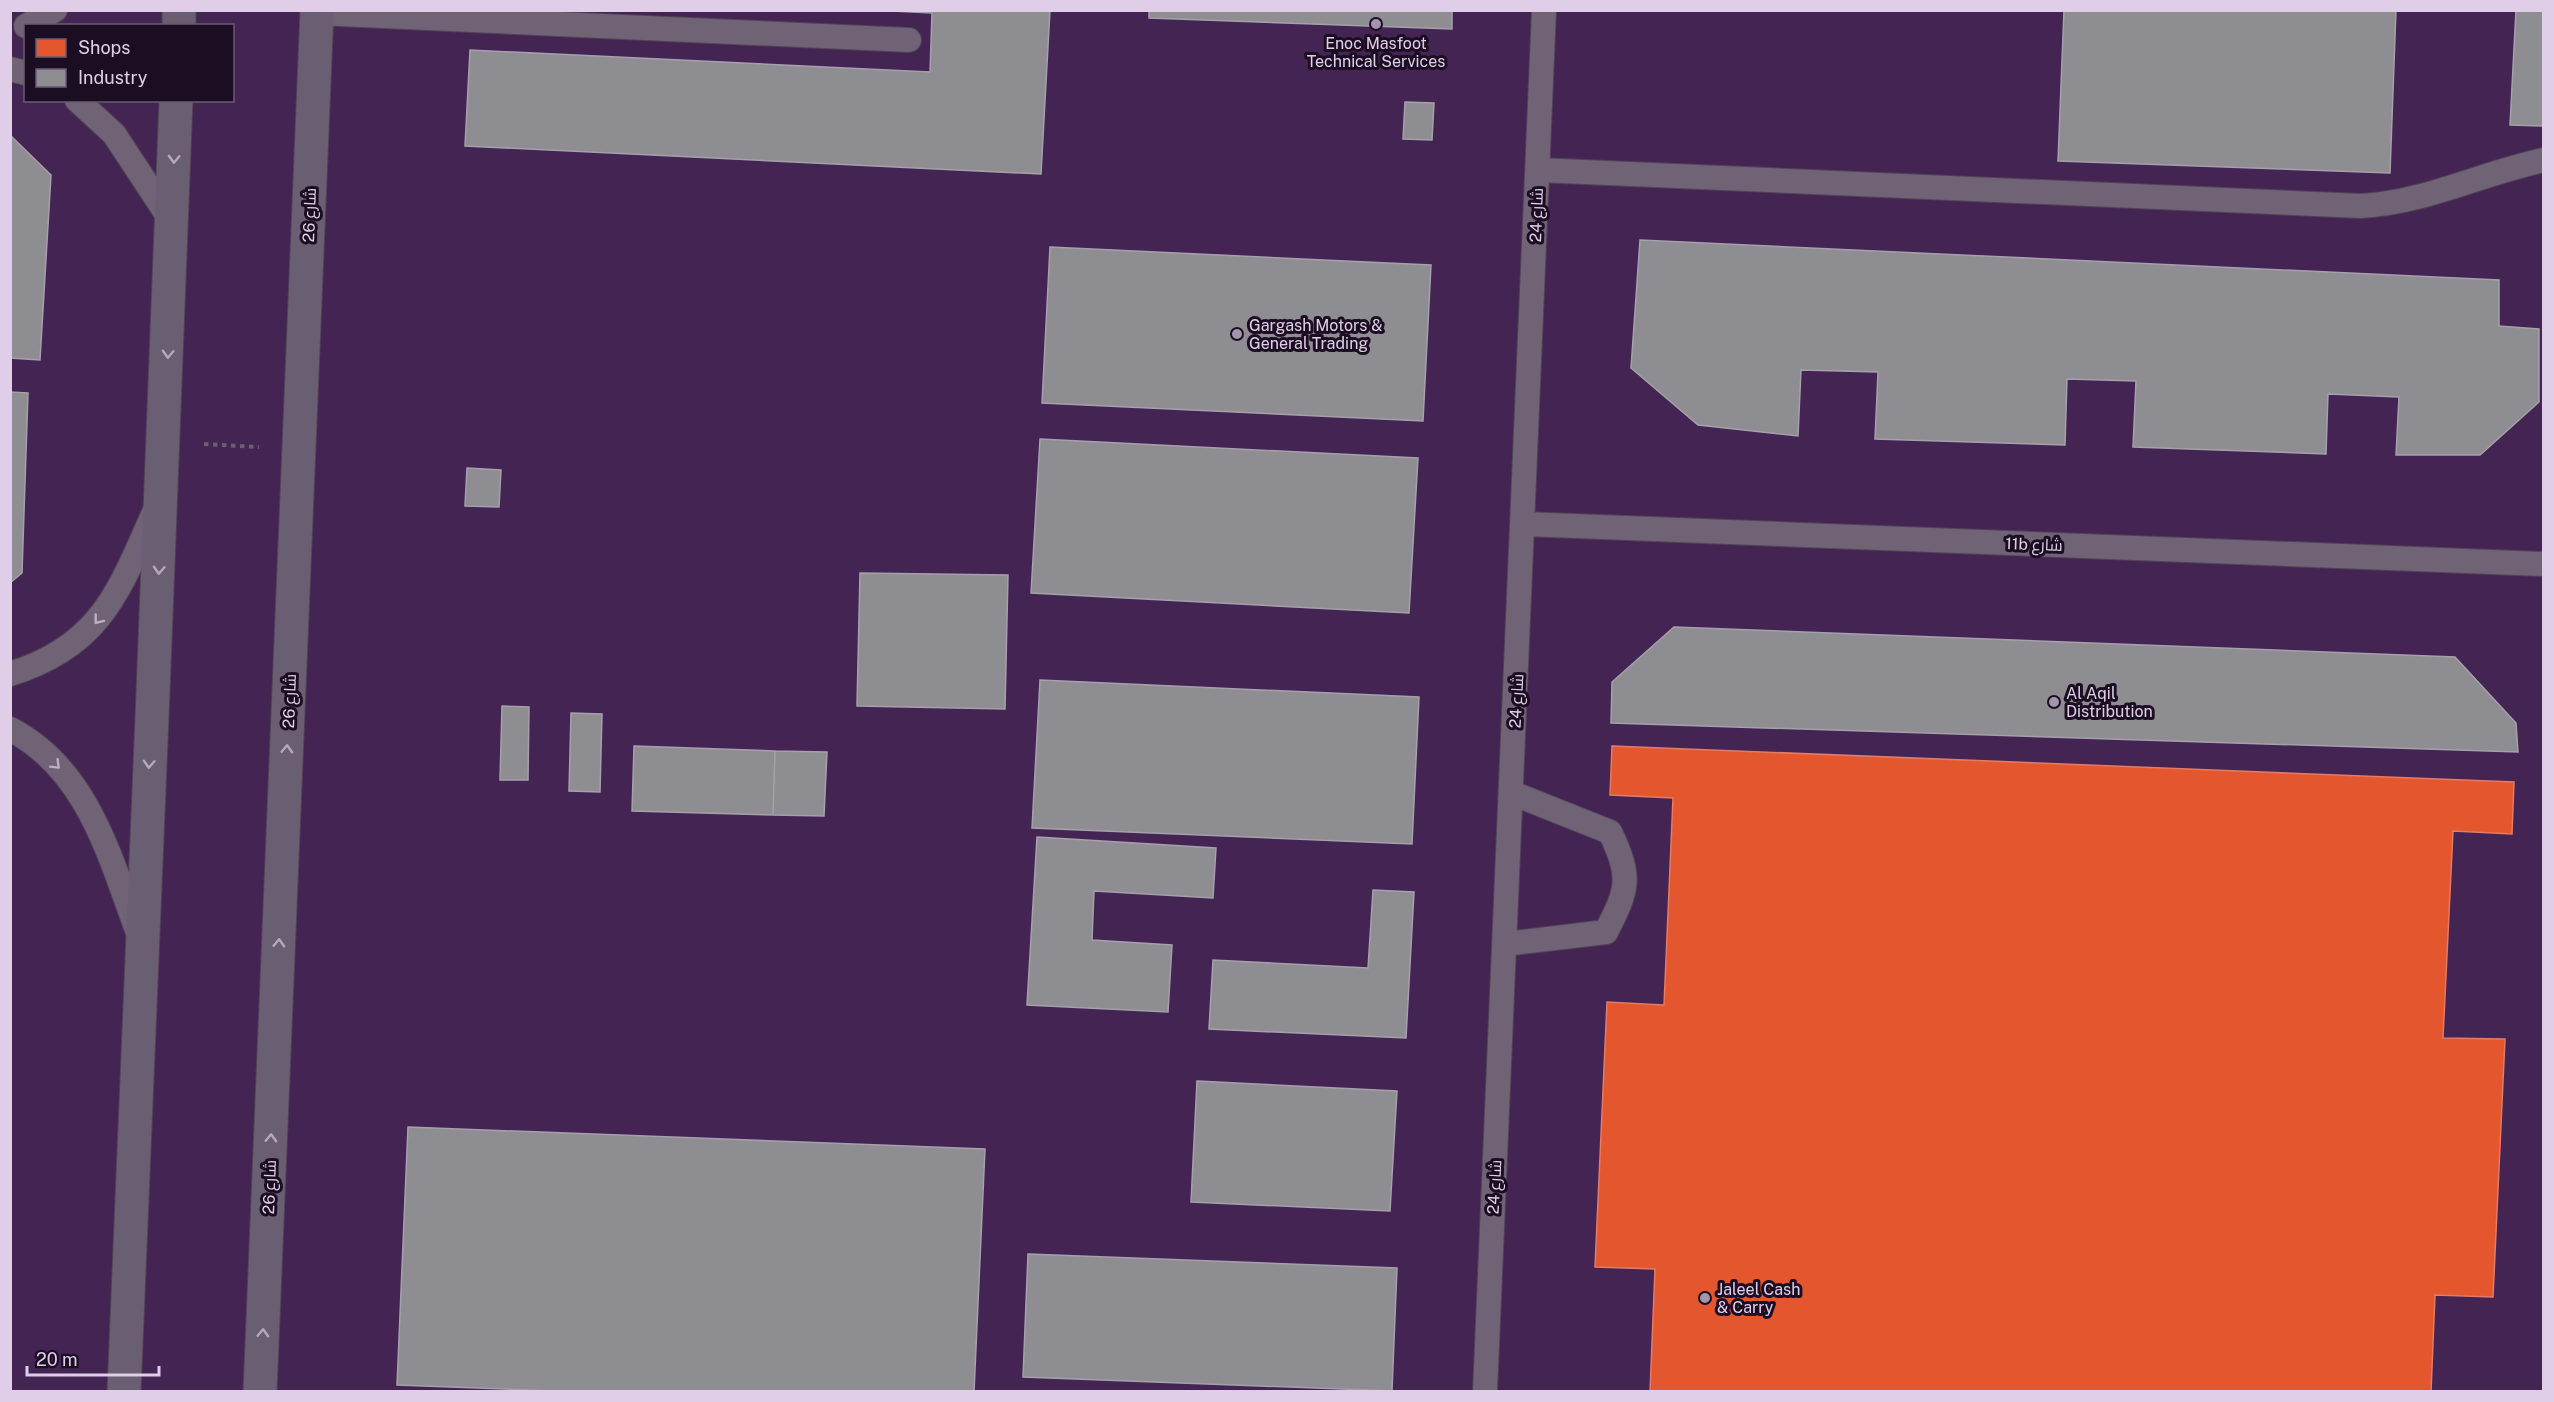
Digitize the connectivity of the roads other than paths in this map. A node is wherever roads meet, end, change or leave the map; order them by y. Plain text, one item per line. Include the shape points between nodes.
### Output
1 (55, 10) edge
2 (1544, 10) edge
3 (317, 12) edge
4 (30, 24) edge
5 (909, 39) dead end
6 (79, 102) edge
7 (176, 102) edge
8 (2544, 160) edge
9 (1538, 170) junction
10 (172, 222) junction
11 (163, 493) junction
12 (1524, 524) junction
13 (2544, 564) edge
14 (10, 675) edge
15 (10, 729) edge
16 (1512, 793) junction
17 (141, 940) junction
18 (1505, 944) junction
19 (124, 1392) edge
20 (260, 1392) edge
21 (1485, 1392) edge

1 - 4 lane
2 - 9 lane, شارع 24
3 - 5 lane
20 -> 3 main road, شارع 26
6 - 10 lane via 114,134
7 -> 10 main road
8 - 9 lane via 2407,201 2361,206
9 - 12 lane, شارع 24
10 -> 11 main road
11 -> 14 lane via 111,603 91,629 38,666
11 -> 17 main road
12 - 13 lane, 11b شارع
12 - 16 lane, شارع 24
15 -> 17 lane via 42,750 81,795 96,821
16 - 18 lane, شارع 24
16 - 18 lane via 1610,832 1623,861 1624,897 1606,932
17 - 19 main road
18 - 21 lane, شارع 24

